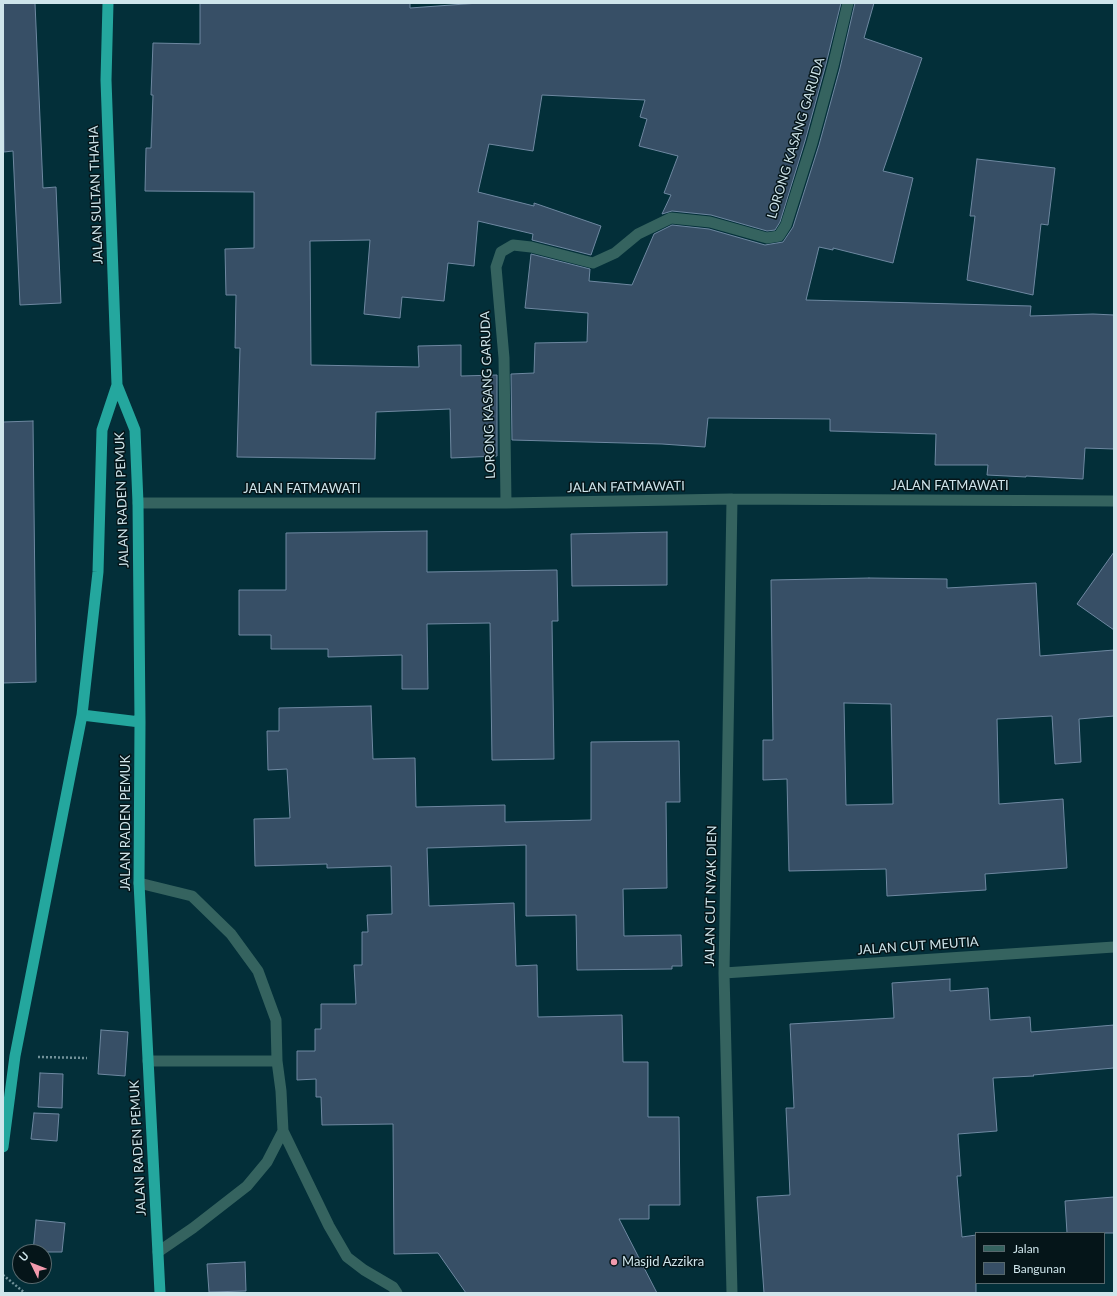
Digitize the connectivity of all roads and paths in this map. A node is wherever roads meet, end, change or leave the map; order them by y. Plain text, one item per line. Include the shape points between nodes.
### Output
1 (108, 3) edge
2 (848, 3) edge
3 (117, 385) junction
4 (732, 499) junction
5 (1114, 501) edge
6 (138, 503) junction
7 (506, 503) junction
8 (82, 716) junction
9 (140, 722) junction
10 (139, 883) junction
11 (1114, 947) edge
12 (724, 973) junction
13 (15, 1056) junction
14 (87, 1058) dead end
15 (148, 1061) junction
16 (277, 1061) junction
17 (283, 1131) junction
18 (3, 1147) edge
19 (158, 1252) junction
20 (3, 1275) edge
21 (25, 1293) edge
22 (160, 1293) edge
23 (397, 1293) edge
24 (732, 1293) edge

1 - 3 highway, JALAN SULTAN THAHA via 106,80
2 - 7 street, LORONG KASANG GARUDA via 812,143 786,225 779,236 767,238 710,222 671,218 638,234 615,253 593,263 531,247 513,245 501,252 496,267 504,358
3 - 6 highway, JALAN RADEN PEMUK via 135,430
3 - 8 highway, JALAN RADEN PEMUK via 102,430 98,572
4 - 5 street, JALAN FATMAWATI
4 - 7 street, JALAN FATMAWATI
4 - 12 street, JALAN CUT NYAK DIEN
6 - 7 street, JALAN FATMAWATI
6 - 9 highway, JALAN RADEN PEMUK
8 - 9 highway
8 - 13 highway, JALAN RADEN PEMUK
9 - 10 highway, JALAN RADEN PEMUK
10 - 15 highway, JALAN RADEN PEMUK
10 - 16 street via 192,896 232,934 258,970 274,1013
11 - 12 street, JALAN CUT MEUTIA
12 - 24 street, JALAN CUT NYAK DIEN
13 - 14 path
13 - 18 highway, JALAN RADEN PEMUK
15 - 16 street
15 - 19 highway, JALAN RADEN PEMUK
16 - 17 street
17 - 19 street via 267,1162 248,1186
17 - 23 street via 329,1226 347,1257 393,1286
19 - 22 highway, JALAN RADEN PEMUK
20 - 21 path

